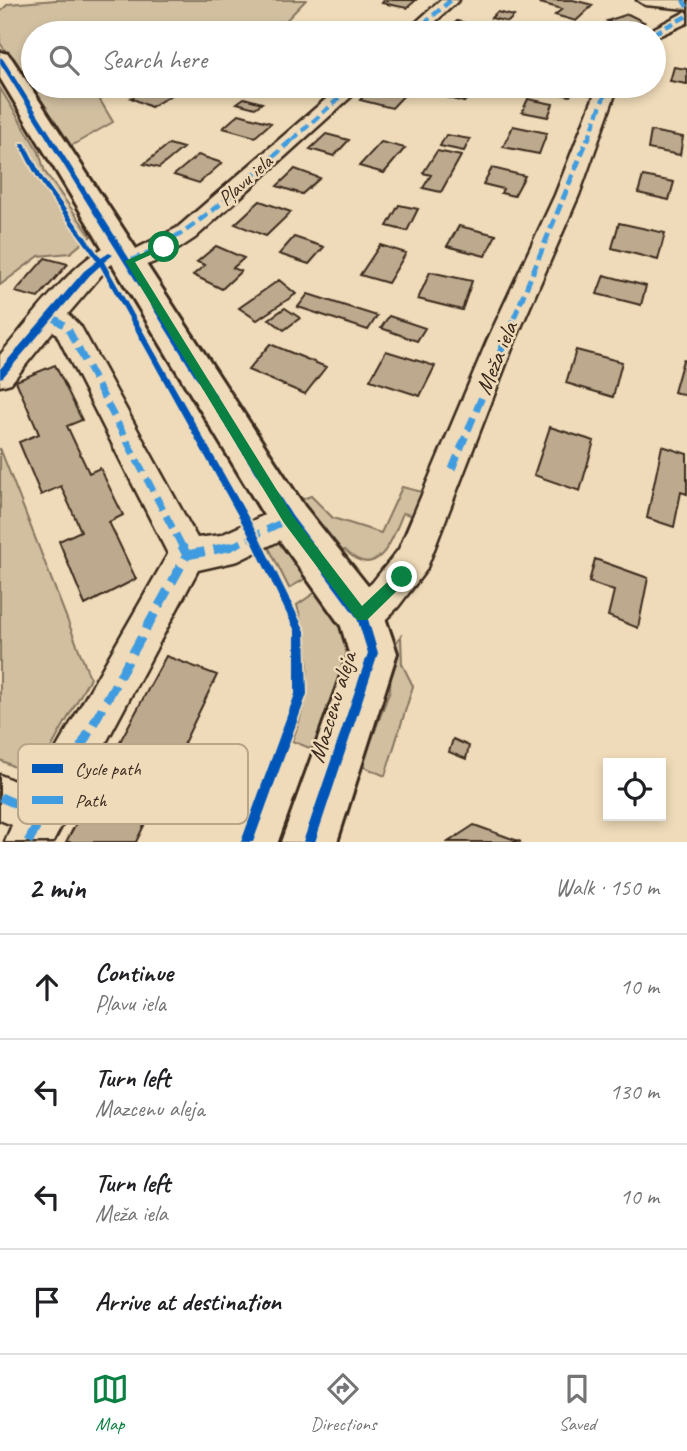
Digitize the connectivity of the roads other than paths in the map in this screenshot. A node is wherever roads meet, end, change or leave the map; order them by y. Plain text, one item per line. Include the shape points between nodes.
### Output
1 (451, 0) edge
2 (645, 0) edge
3 (686, 7) edge
4 (427, 21) edge
5 (666, 23) edge
6 (0, 58) edge
7 (21, 91) edge
8 (25, 98) edge
9 (338, 98) edge
10 (603, 98) edge
11 (125, 255) junction
12 (50, 315) junction
13 (2, 370) edge
14 (289, 520) junction
15 (187, 555) junction
16 (362, 616) junction
17 (82, 744) edge
18 (0, 797) edge
19 (18, 813) edge
20 (309, 842) edge

1 - 4 street
2 - 3 street
3 - 5 street
6 - 7 main road, Mazcenu aleja
8 - 11 main road, Mazcenu aleja
9 - 11 street, Pļavu iela via 186,233 164,247
10 - 16 street, Meža iela via 414,559
11 - 12 street, Pļavu iela via 93,267
11 - 14 main road, Mazcenu aleja
12 - 13 street, Pļavu iela
12 - 15 street via 67,327
14 - 15 street via 225,550
14 - 16 main road, Mazcenu aleja
15 - 17 street
16 - 20 main road, Mazcenu aleja via 373,653
18 - 19 street

